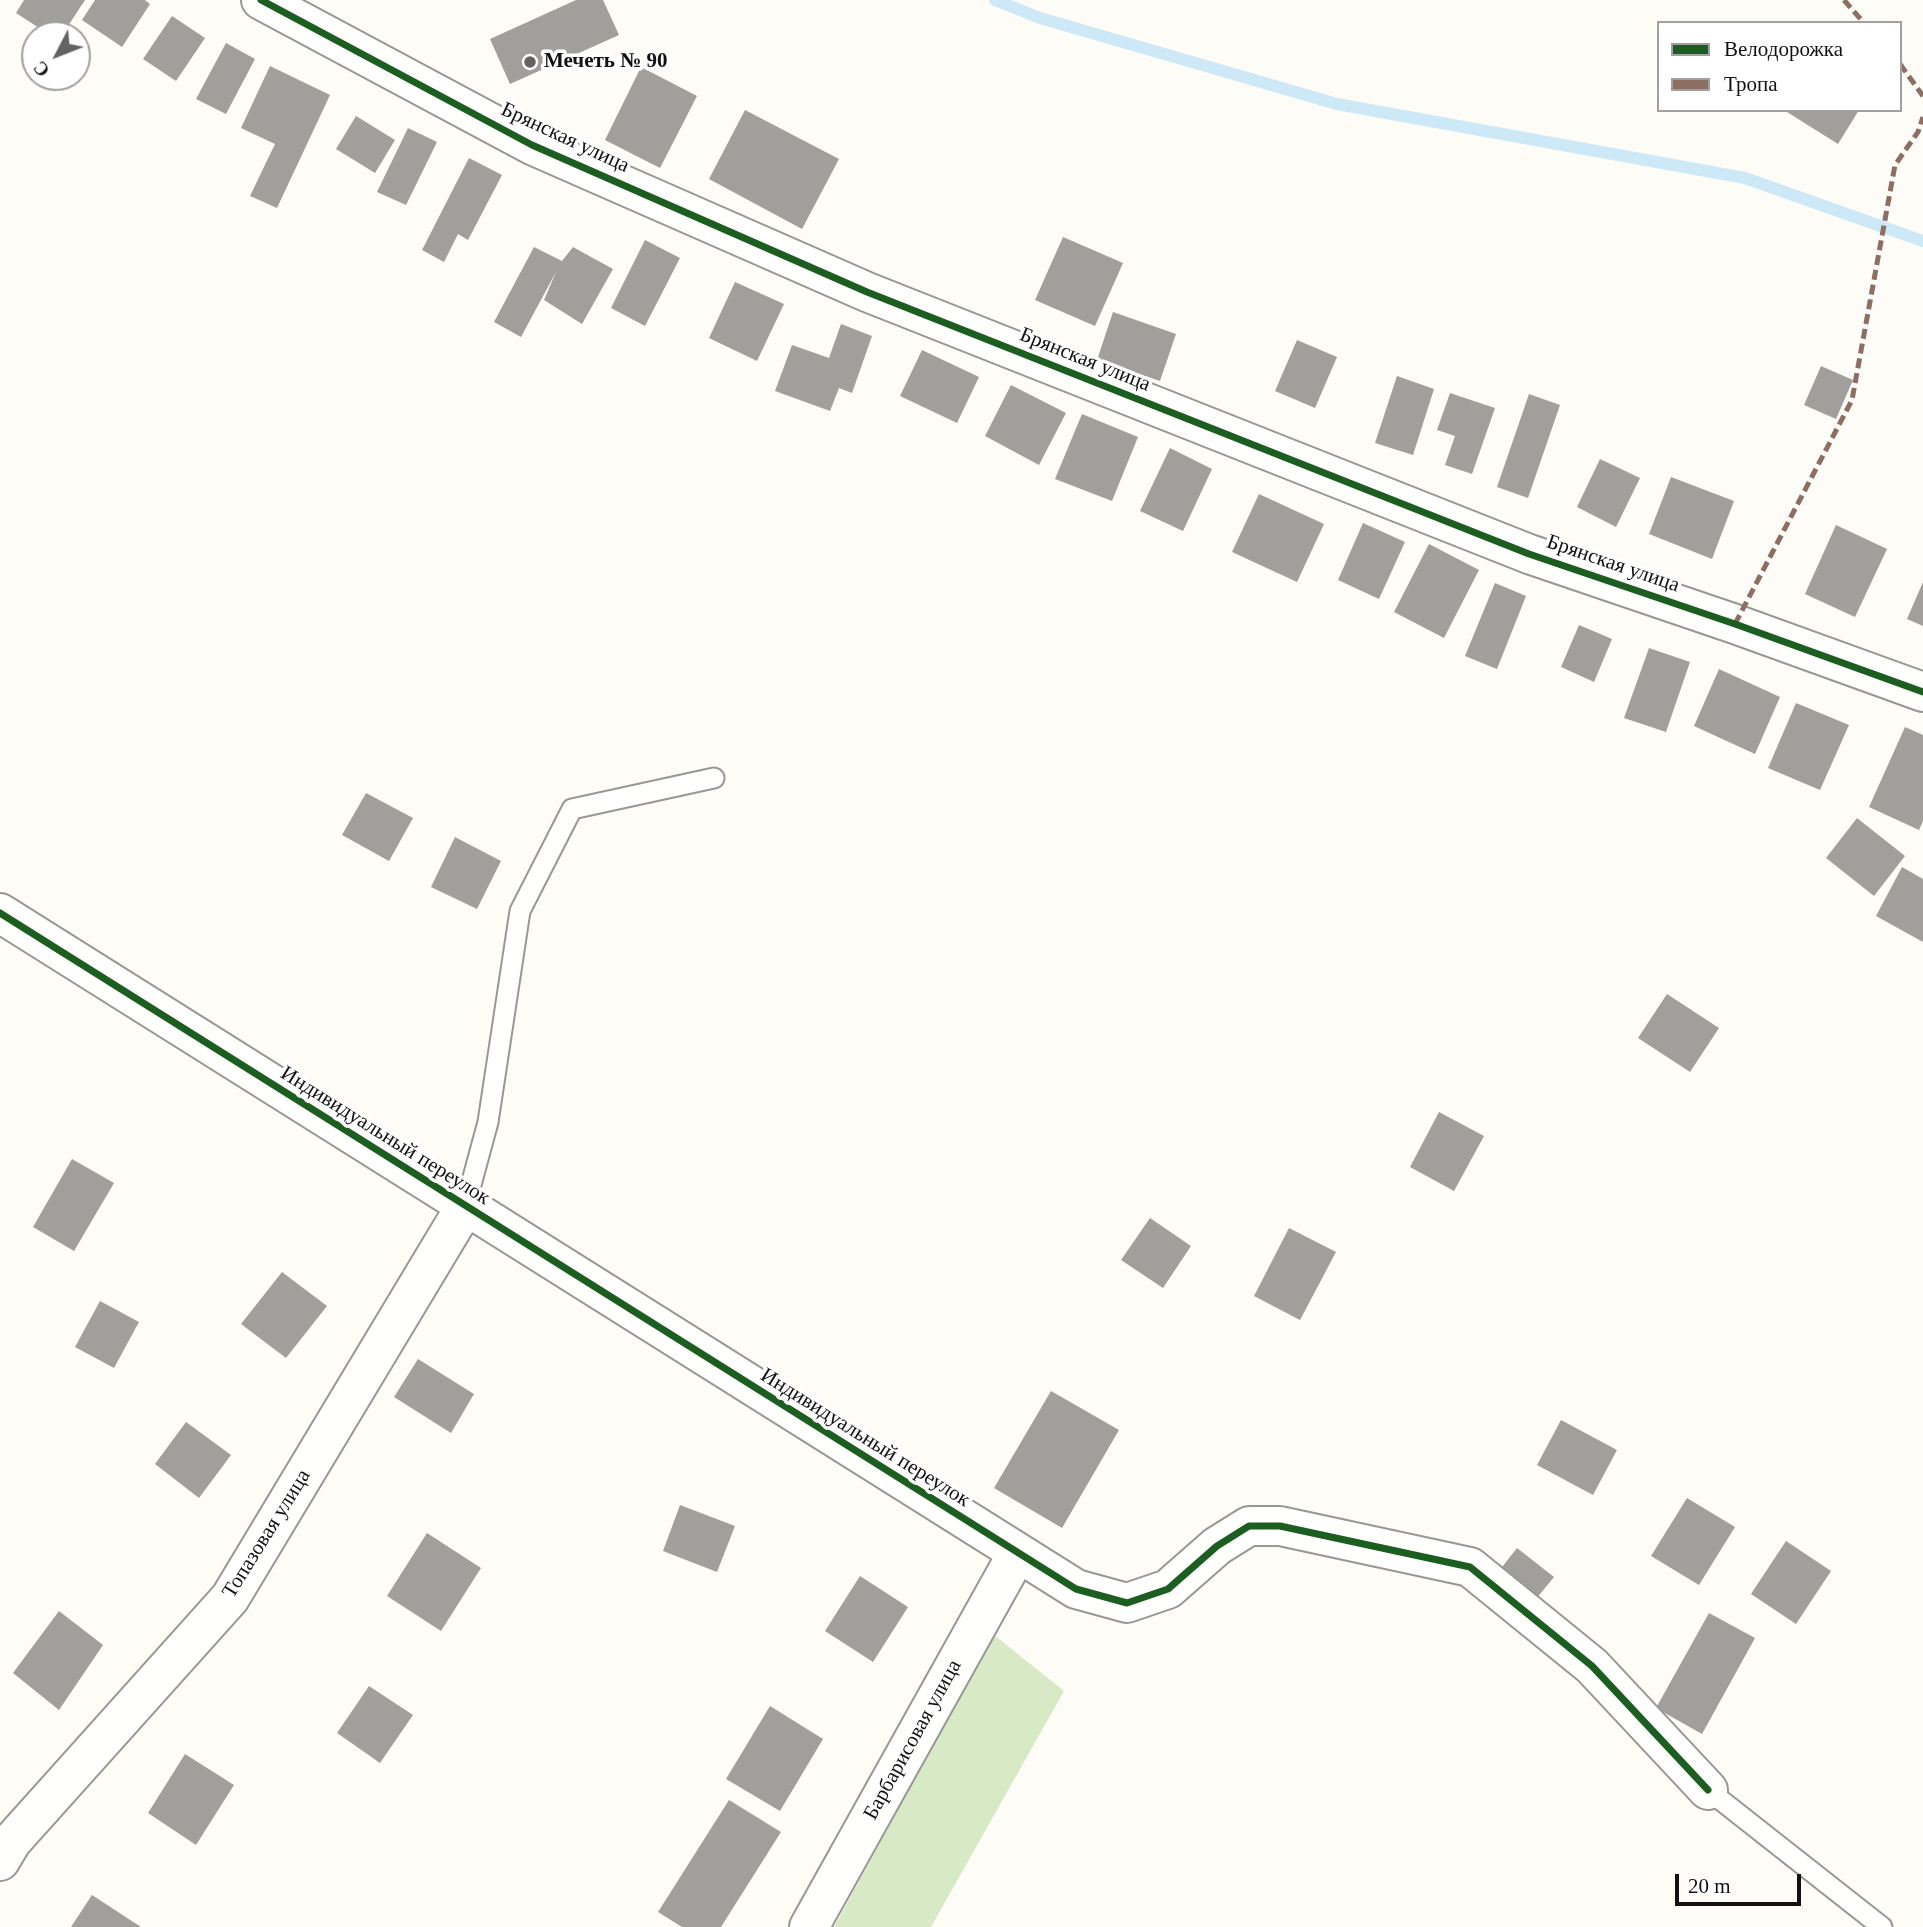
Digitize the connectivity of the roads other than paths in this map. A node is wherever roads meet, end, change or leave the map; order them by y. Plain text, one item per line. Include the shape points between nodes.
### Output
1 (261, 0) edge
2 (1923, 692) edge
3 (714, 778) dead end
4 (0, 913) edge
5 (465, 1208) junction
6 (1017, 1554) junction
7 (1708, 1790) joint
8 (0, 1861) edge
9 (809, 1927) edge
10 (1882, 1927) edge

1 - 2 street, Брянская улица via 532,145 867,292 1530,554
3 - 5 lane via 572,809 520,911 488,1122
4 - 5 street, Индивидуальный переулок
5 - 6 street, Индивидуальный переулок
5 - 8 street, Топазовая улица via 230,1598 12,1841
6 - 7 street, Индивидуальный переулок via 1076,1590 1127,1603 1168,1589 1217,1546 1250,1526 1280,1526 1470,1567 1592,1666
6 - 9 street, Барбарисовая улица
7 - 10 lane

